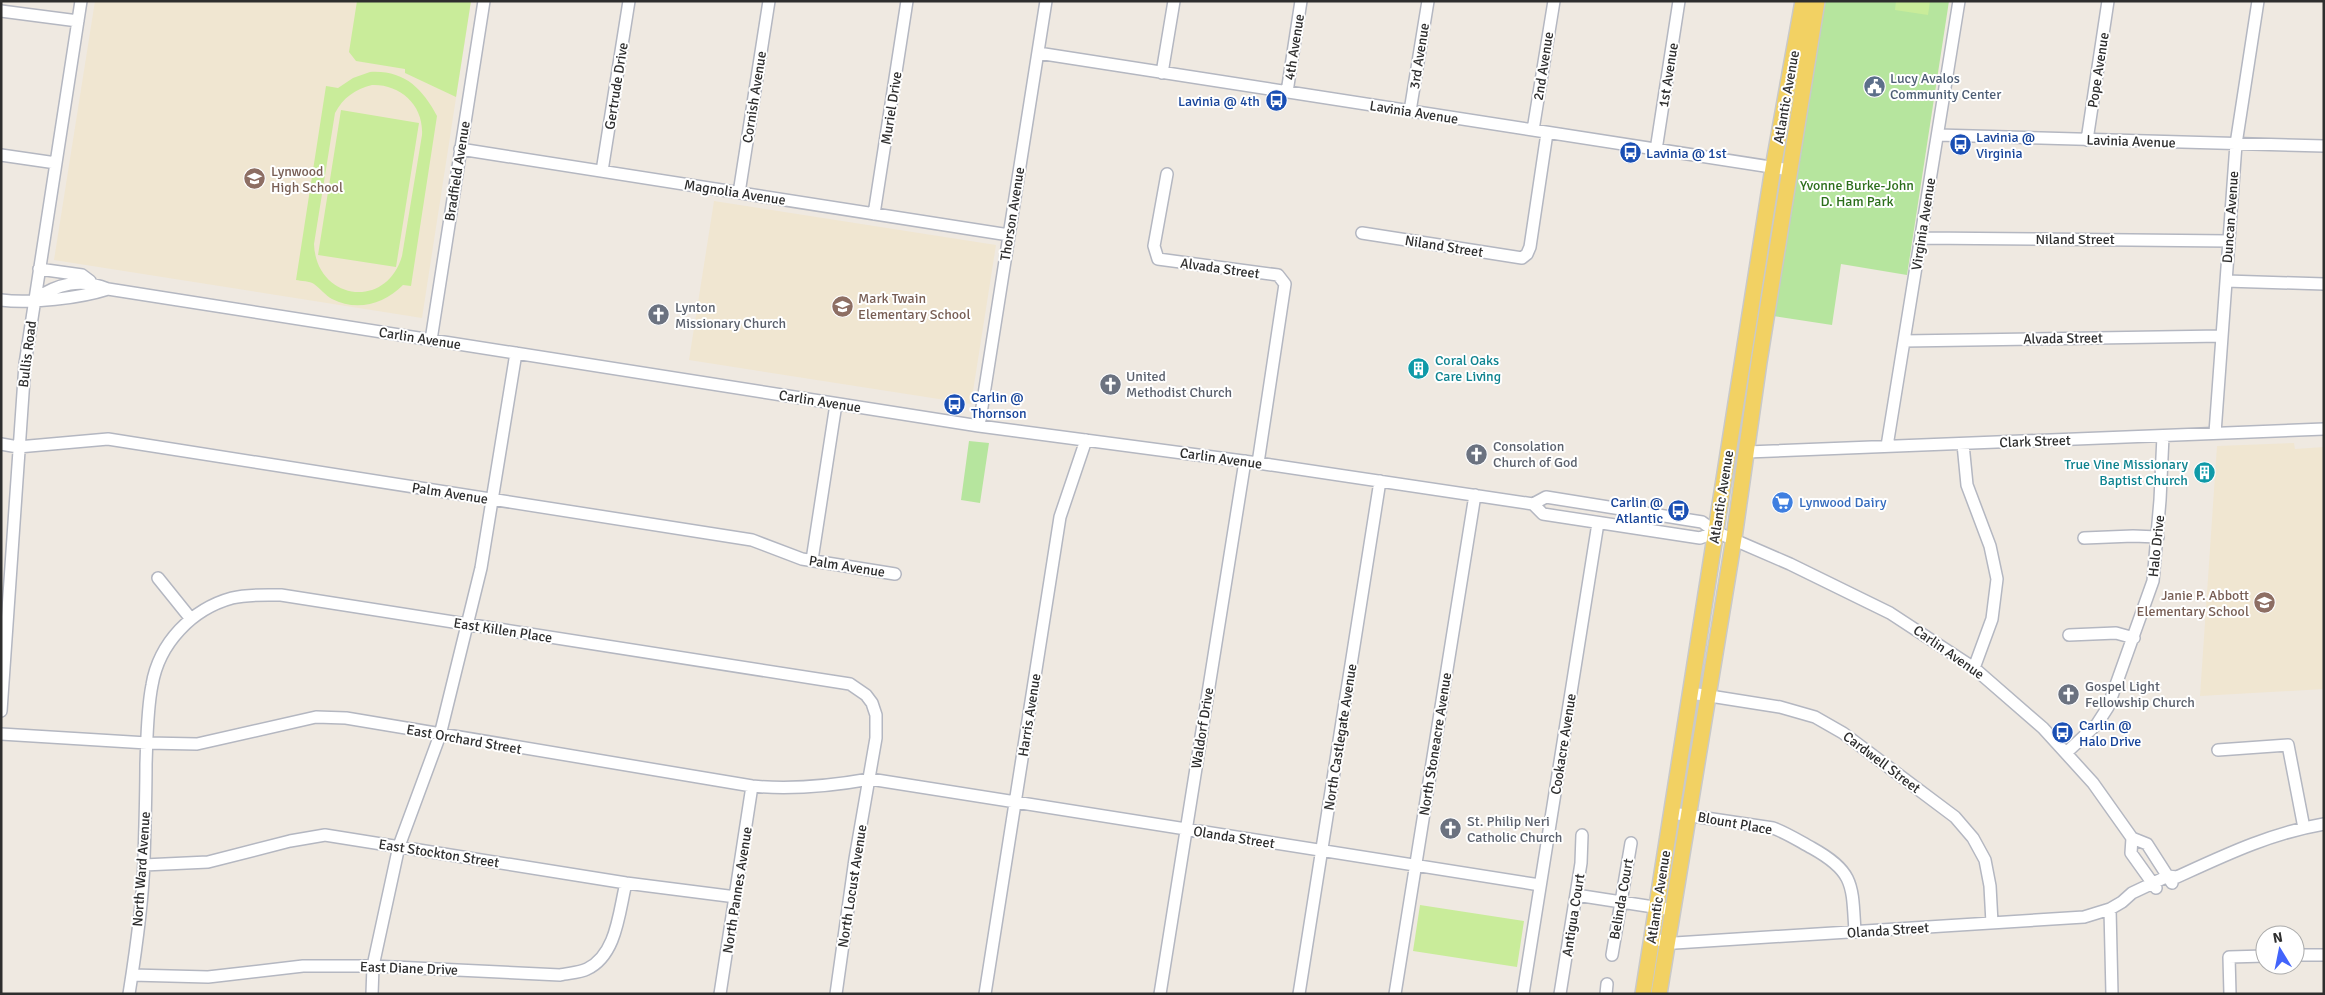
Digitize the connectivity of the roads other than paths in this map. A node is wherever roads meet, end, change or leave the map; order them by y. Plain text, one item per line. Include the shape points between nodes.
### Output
1 (81, 1) edge
2 (484, 1) edge
3 (629, 1) edge
4 (769, 1) edge
5 (908, 1) edge
6 (1046, 1) edge
7 (1174, 1) edge
8 (1301, 1) edge
9 (1428, 1) edge
10 (1554, 1) edge
11 (1679, 1) edge
12 (1803, 1) edge
13 (1817, 1) edge
14 (1959, 1) edge
15 (2108, 1) edge
16 (2258, 1) edge
17 (1, 11) edge
18 (78, 21) junction
19 (1038, 54) junction
20 (1162, 73) junction
21 (1287, 92) junction
22 (1410, 111) junction
23 (1533, 130) junction
24 (1547, 133) junction
25 (1938, 135) junction
26 (2087, 140) junction
27 (2236, 144) junction
28 (2324, 146) edge
29 (460, 149) junction
30 (1656, 150) junction
31 (1, 155) edge
32 (56, 163) junction
33 (1773, 168) junction
34 (1790, 170) junction
35 (602, 172) junction
36 (1166, 174) dead end
37 (739, 193) junction
38 (874, 214) junction
39 (1362, 233) dead end
40 (1009, 235) junction
41 (1921, 238) junction
42 (2229, 241) junction
43 (39, 269) junction
44 (2226, 281) junction
45 (94, 283) junction
46 (2324, 284) edge
47 (108, 289) junction
48 (1, 300) edge
49 (34, 300) junction
50 (2222, 336) junction
51 (431, 340) junction
52 (1904, 341) junction
53 (516, 353) junction
54 (836, 404) junction
55 (979, 426) junction
56 (2324, 429) edge
57 (2215, 433) junction
58 (2163, 436) junction
59 (1086, 440) junction
60 (1, 444) edge
61 (1963, 444) junction
62 (1887, 446) junction
63 (18, 447) junction
64 (1747, 452) junction
65 (1245, 461) junction
66 (1258, 463) junction
67 (1380, 481) junction
68 (1475, 495) junction
69 (492, 499) junction
70 (1533, 504) junction
71 (1598, 523) junction
72 (1716, 532) junction
73 (2158, 537) junction
74 (1734, 538) junction
75 (2084, 538) dead end
76 (812, 560) junction
77 (895, 574) dead end
78 (158, 578) dead end
79 (5, 590) edge
80 (191, 619) junction
81 (468, 624) junction
82 (2069, 634) dead end
83 (2134, 638) junction
84 (1974, 668) junction
85 (1691, 693) junction
86 (1708, 695) junction
87 (1, 711) edge
88 (1, 734) edge
89 (440, 735) junction
90 (147, 743) junction
91 (2218, 750) dead end
92 (2066, 753) junction
93 (870, 779) junction
94 (752, 786) junction
95 (927, 789) joint
96 (1015, 803) junction
97 (1672, 812) junction
98 (1688, 815) junction
99 (2324, 824) edge
100 (2304, 828) junction
101 (1186, 830) junction
102 (1582, 835) dead end
103 (2132, 838) junction
104 (1631, 843) dead end
105 (399, 846) junction
106 (1322, 851) junction
107 (144, 865) junction
108 (1416, 866) junction
109 (2172, 879) junction
110 (626, 883) junction
111 (1540, 885) junction
112 (2155, 887) junction
113 (1576, 895) junction
114 (736, 897) junction
115 (1620, 902) junction
116 (1657, 908) junction
117 (2110, 909) junction
118 (1673, 910) junction
119 (1992, 923) junction
120 (1855, 932) junction
121 (1652, 940) junction
122 (1667, 942) junction
123 (1612, 955) dead end
124 (2324, 955) edge
125 (2255, 956) edge
126 (2305, 956) edge
127 (374, 966) junction
128 (132, 975) junction
129 (129, 994) edge
130 (372, 994) edge
131 (720, 994) edge
132 (836, 994) edge
133 (985, 994) edge
134 (1160, 994) edge
135 (1299, 994) edge
136 (1395, 994) edge
137 (1523, 994) edge
138 (1560, 994) edge
139 (1643, 994) edge
140 (1659, 994) edge
141 (2112, 994) edge
142 (2230, 994) edge

1 - 18 street, Bullis Road
2 - 29 street, Bradfield Avenue
3 - 35 street, Gertrude Drive
4 - 37 street, Cornish Avenue
5 - 38 street, Muriel Drive
6 - 19 street, Thorson Avenue
7 - 20 street
8 - 21 street, 4th Avenue
9 - 22 street, 3rd Avenue
10 - 23 street, 2nd Avenue
11 - 30 street, 1st Avenue
12 - 33 main road, Atlantic Avenue
13 - 34 main road, Atlantic Avenue
14 - 25 street, Virginia Avenue
15 - 26 street, Pope Avenue
16 - 27 street, Duncan Avenue
17 - 18 street
18 - 32 street, Bullis Road
19 - 20 street, Lavinia Avenue
19 - 40 street, Thorson Avenue
20 - 21 street, Lavinia Avenue
21 - 22 street, Lavinia Avenue
22 - 23 street, Lavinia Avenue
23 - 24 street, Lavinia Avenue
24 - 30 street, Lavinia Avenue
24 - 39 street, Niland Street via 1530,247 1524,256 1514,258
25 - 26 street, Lavinia Avenue
25 - 41 street, Virginia Avenue
26 - 27 street, Lavinia Avenue
27 - 28 street, Lavinia Avenue
27 - 42 street, Duncan Avenue
29 - 35 street, Magnolia Avenue
29 - 51 street, Bradfield Avenue
30 - 33 street, Lavinia Avenue
31 - 32 street
32 - 43 street, Bullis Road
33 - 34 street, Lavinia Avenue
33 - 72 main road, Atlantic Avenue
34 - 64 main road, Atlantic Avenue
35 - 37 street, Magnolia Avenue
36 - 66 street, Alvada Street via 1154,246 1156,256 1162,260 1278,275 1283,280 1284,297
37 - 38 street, Magnolia Avenue
38 - 40 street, Magnolia Avenue
40 - 55 street, Thorson Avenue
41 - 42 street, Niland Street
41 - 52 street, Virginia Avenue
42 - 44 street, Duncan Avenue
43 - 45 street via 82,275
43 - 49 street, Bullis Road
44 - 46 street
44 - 50 street, Duncan Avenue
45 - 47 street, Carlin Avenue
45 - 49 street, Carlin Avenue via 64,284
47 - 49 street, Carlin Avenue via 91,295
47 - 51 street, Carlin Avenue
48 - 49 street, Carlin Avenue
49 - 63 street, Bullis Road
50 - 52 street, Alvada Street
50 - 57 street, Duncan Avenue
51 - 53 street, Carlin Avenue
52 - 62 street, Virginia Avenue
53 - 54 street, Carlin Avenue
53 - 69 street
54 - 55 street, Carlin Avenue
54 - 76 street
55 - 59 street, Carlin Avenue
56 - 57 street, Clark Street
57 - 58 street, Clark Street
58 - 61 street, Clark Street
58 - 73 street, Halo Drive
59 - 65 street, Carlin Avenue
59 - 96 street, Harris Avenue via 1060,517
60 - 63 street, Palm Avenue
61 - 62 street, Clark Street
61 - 84 street via 1967,485 1990,546 1997,579 1992,618
62 - 64 street, Clark Street
63 - 69 street, Palm Avenue via 108,439
63 - 79 street, Bullis Road
64 - 74 main road, Atlantic Avenue
65 - 66 street, Carlin Avenue
65 - 101 street, Waldorf Drive
66 - 67 street, Carlin Avenue
67 - 68 street, Carlin Avenue
67 - 106 street, North Castlegate Avenue
68 - 70 street, Carlin Avenue
68 - 108 street, North Stoneacre Avenue
69 - 76 street, Palm Avenue via 752,540
69 - 81 street
70 - 71 street, Carlin Avenue via 1543,514
70 - 72 street, Carlin Avenue via 1546,497 1702,522
71 - 72 street, Carlin Avenue via 1700,538
71 - 111 street, Cookacre Avenue
72 - 74 street, Carlin Avenue
72 - 85 main road, Atlantic Avenue
73 - 75 street
73 - 83 street, Halo Drive via 2153,581
74 - 84 street, Carlin Avenue via 1884,610 1926,634
74 - 86 main road, Atlantic Avenue
76 - 77 street, Palm Avenue
78 - 80 street
79 - 87 street, Bullis Road
80 - 81 street, East Killen Place via 232,598 281,595
80 - 90 street, East Killen Place via 169,641 155,671
81 - 89 street
81 - 93 street, East Killen Place via 850,684 866,695 876,715
82 - 83 street via 2114,633
83 - 92 street, Halo Drive via 2103,716
84 - 92 street, Carlin Avenue via 2020,706
85 - 86 street, Cardwell Street
85 - 97 main road, Atlantic Avenue
86 - 98 main road, Atlantic Avenue
86 - 119 street, Cardwell Street via 1793,710 1825,721 1954,817 1974,838 1985,860 1990,880
88 - 90 street, East Orchard Street
89 - 90 street, East Orchard Street via 327,716 215,742
89 - 94 street, East Orchard Street
89 - 105 street
90 - 107 street, North Ward Avenue
91 - 100 street via 2288,745
92 - 103 street, Carlin Avenue via 2093,783
93 - 94 street, East Orchard Street via 794,788
93 - 95 street, East Orchard Street
93 - 132 street, North Locust Avenue
94 - 114 street, North Pannes Avenue
95 - 96 street, Olanda Street
96 - 101 street, Olanda Street
96 - 133 street, Harris Avenue
97 - 98 street, Blount Place
97 - 116 main road, Atlantic Avenue
98 - 118 main road, Atlantic Avenue
98 - 120 street, Blount Place via 1779,830 1829,857 1842,869 1851,886
99 - 100 street, Olanda Street
100 - 109 street, Olanda Street via 2245,846
101 - 106 street, Olanda Street
101 - 134 street, Waldorf Drive
102 - 113 street, Antigua Court
103 - 109 street, Carlin Avenue via 2147,844
103 - 112 street, Carlin Avenue via 2131,853
104 - 115 street, Belinda Court
105 - 107 street, East Stockton Street via 325,835 208,862
105 - 110 street, East Stockton Street
105 - 127 street
106 - 108 street, Olanda Street
106 - 135 street, North Castlegate Avenue
107 - 128 street, North Ward Avenue
108 - 111 street, Olanda Street
108 - 136 street, North Stoneacre Avenue
109 - 112 street, Olanda Street
110 - 114 street, East Stockton Street
110 - 127 street, East Diane Drive via 613,936 604,956 587,969 560,975
111 - 137 street, Cookacre Avenue
112 - 117 street, Olanda Street via 2132,893
113 - 115 street
113 - 138 street, Antigua Court
114 - 131 street, North Pannes Avenue
115 - 116 street
115 - 123 street, Belinda Court
116 - 118 street
116 - 121 main road, Atlantic Avenue
117 - 119 street, Olanda Street via 2084,917
117 - 141 street
118 - 122 main road, Atlantic Avenue
119 - 120 street, Olanda Street
120 - 122 street, Olanda Street
121 - 122 street, Olanda Street
121 - 139 main road, Atlantic Avenue
122 - 140 main road, Atlantic Avenue
124 - 126 street
125 - 142 street via 2229,957
127 - 128 street, East Diane Drive via 304,966 208,977
127 - 130 street
128 - 129 street, North Ward Avenue

